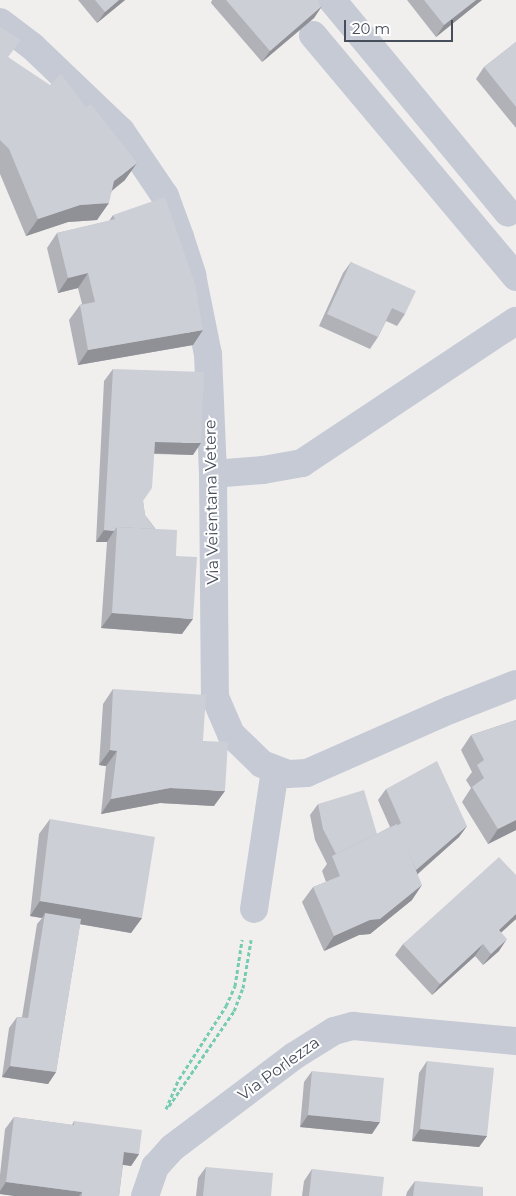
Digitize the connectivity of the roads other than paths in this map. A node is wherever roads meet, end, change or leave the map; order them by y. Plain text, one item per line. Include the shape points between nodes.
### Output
1 (332, 0) edge
2 (0, 22) edge
3 (313, 35) dead end
4 (508, 213) dead end
5 (516, 277) edge
6 (516, 321) edge
7 (213, 474) junction
8 (516, 684) edge
9 (275, 770) junction
10 (254, 910) road end
11 (516, 1041) edge
12 (145, 1196) edge

1 - 4 street
2 - 7 street, Via Veientana Vetere via 34,47 116,126 165,196 192,275 208,354
3 - 5 street
6 - 7 street via 302,462 263,470
7 - 9 street, Via Veientana Vetere via 215,697 219,713 235,739 262,764
8 - 9 street, Via Veientana Vetere via 450,710 324,768 298,774
9 - 10 street
11 - 12 street, Via Porlezza via 353,1026 334,1031 294,1056 172,1148 155,1167

